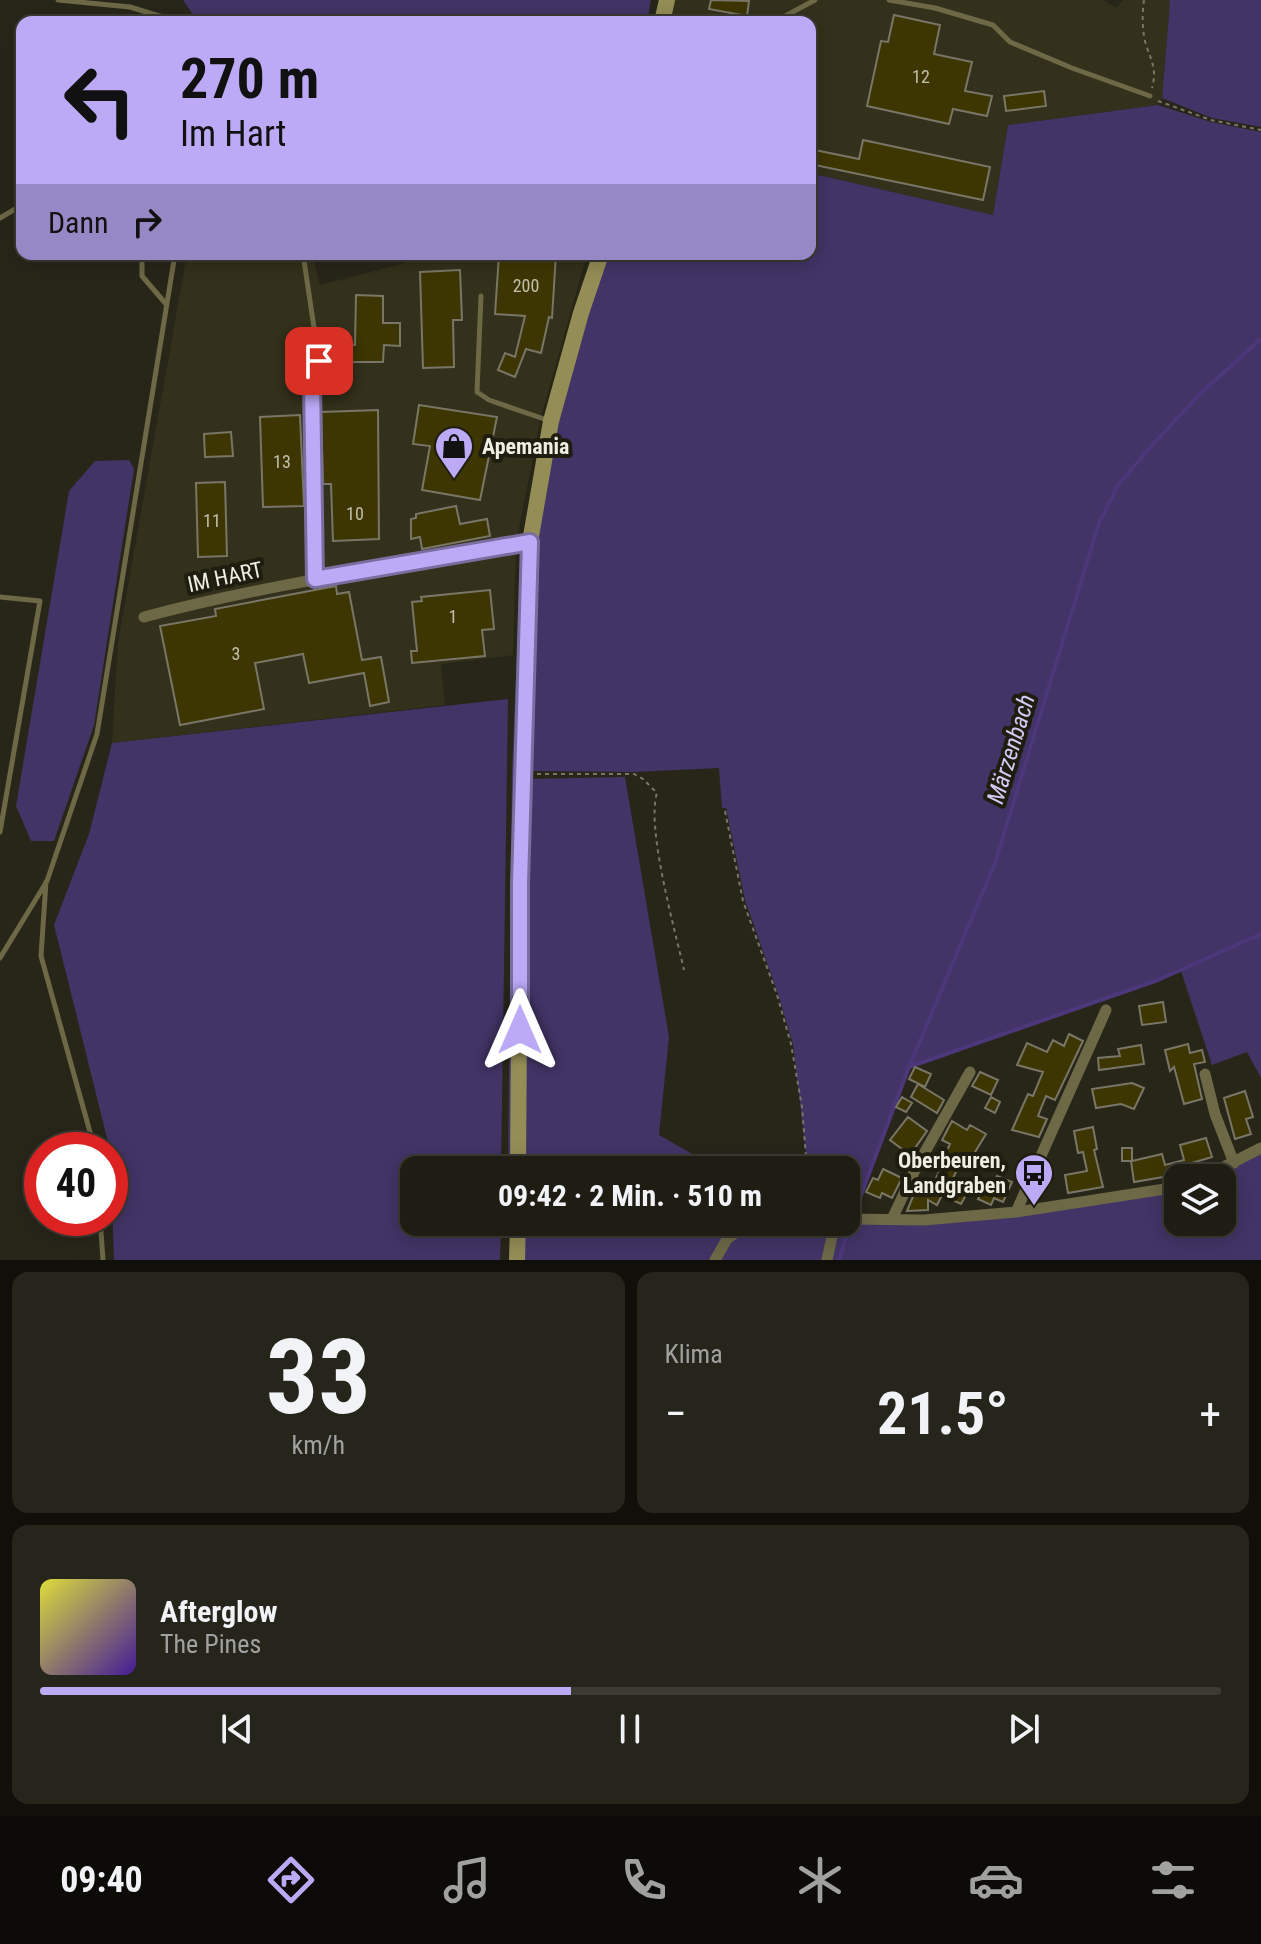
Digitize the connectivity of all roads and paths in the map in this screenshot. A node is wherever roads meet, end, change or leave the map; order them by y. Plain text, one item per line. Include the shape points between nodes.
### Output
1 (58, 0) edge
2 (815, 0) edge
3 (889, 0) edge
4 (1144, 0) edge
5 (159, 16) edge
6 (785, 16) edge
7 (1150, 96) junction
8 (1261, 130) edge
9 (142, 260) edge
10 (174, 260) edge
11 (304, 260) edge
12 (599, 260) edge
13 (481, 296) dead end
14 (166, 305) junction
15 (315, 374) joint
16 (551, 421) junction
17 (530, 542) junction
18 (315, 579) junction
19 (0, 597) edge
20 (144, 617) dead end
21 (524, 774) junction
22 (725, 811) dead end
23 (0, 832) edge
24 (47, 881) junction
25 (0, 958) edge
26 (684, 970) dead end
27 (1106, 1010) dead end
28 (970, 1072) dead end
29 (1205, 1074) dead end
30 (90, 1132) edge
31 (1261, 1148) edge
32 (518, 1156) edge
33 (806, 1156) edge
34 (1234, 1163) joint
35 (1164, 1189) edge
36 (1016, 1212) junction
37 (860, 1219) edge
38 (892, 1219) junction
39 (101, 1236) edge
40 (518, 1236) edge
41 (731, 1236) edge
42 (832, 1236) edge
43 (103, 1260) edge
44 (517, 1260) edge
45 (715, 1260) edge
46 (827, 1260) edge

1 - 5 lane via 130,7
2 - 6 lane
3 - 7 lane via 993,25 1010,42
4 - 7 path via 1145,42 1157,72
7 - 8 path via 1211,120
9 - 14 lane via 142,276
10 - 14 lane
11 - 15 lane via 319,361
12 - 16 street
13 - 16 lane via 477,392
14 - 24 lane via 97,734
15 - 18 street
16 - 17 street
17 - 18 street, IM HART
17 - 21 street
18 - 20 street, IM HART
19 - 23 lane via 40,601
21 - 26 path via 634,774 657,793 652,806 660,863
21 - 32 street
22 - 33 path via 743,901 791,1044
24 - 25 lane
24 - 30 lane via 41,956
27 - 36 street
28 - 38 street
29 - 34 street
31 - 34 street
35 - 36 street
36 - 38 street
37 - 38 street
39 - 43 lane
40 - 44 street
41 - 45 street
42 - 46 street

